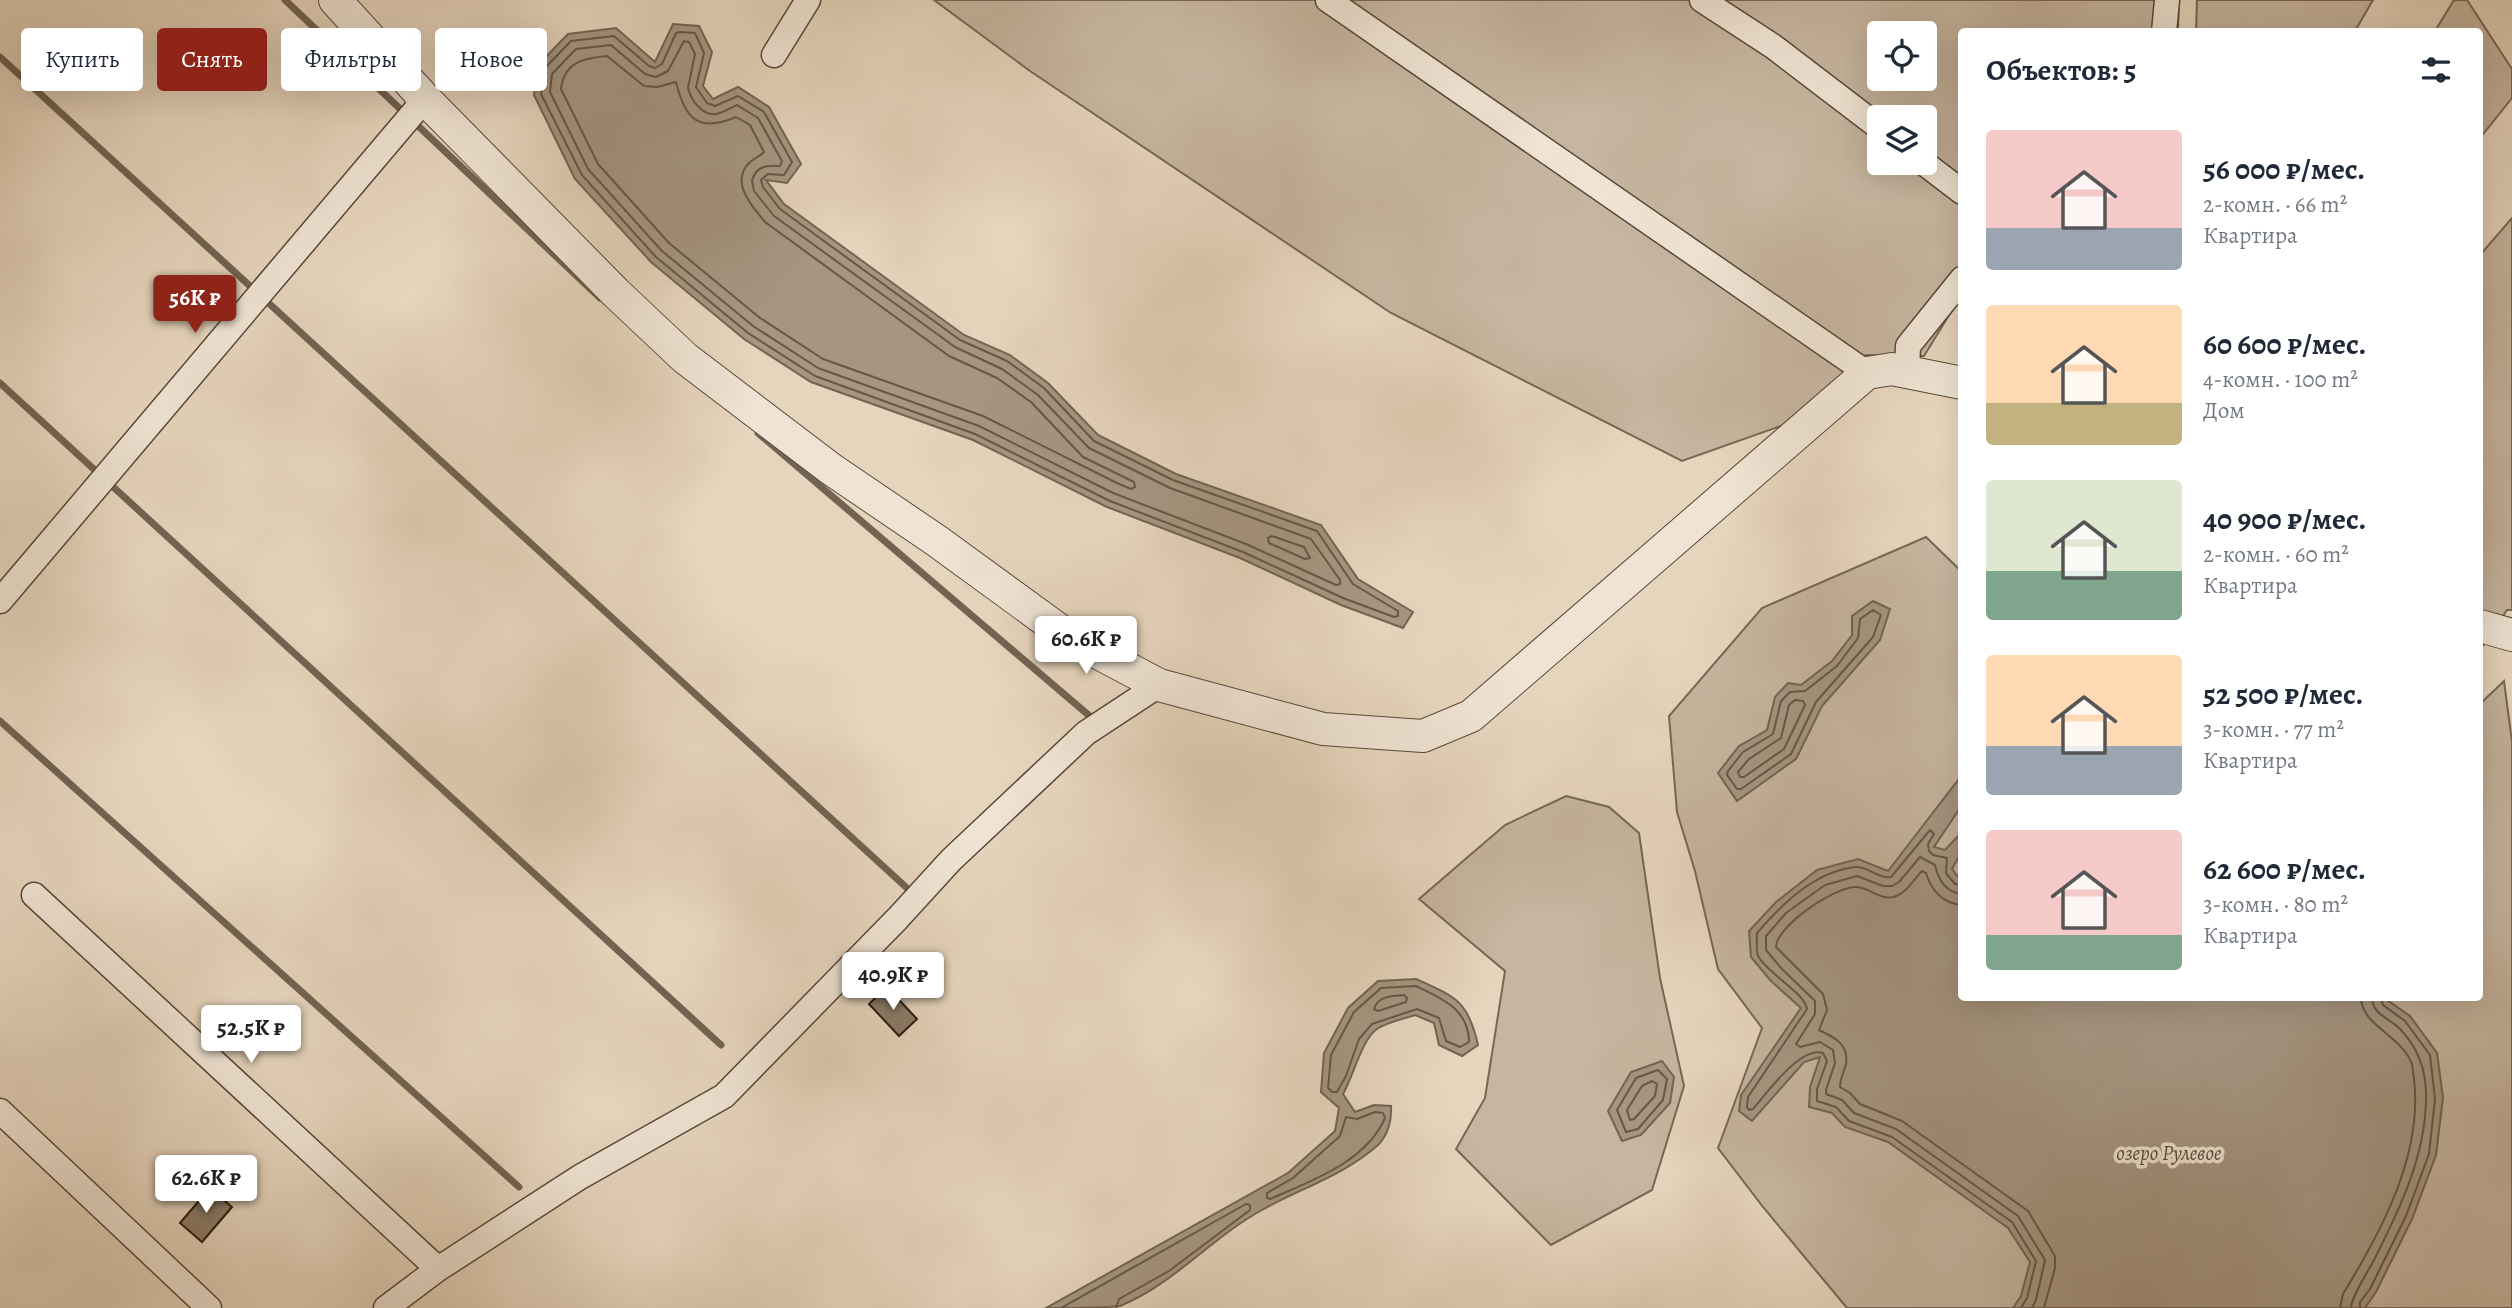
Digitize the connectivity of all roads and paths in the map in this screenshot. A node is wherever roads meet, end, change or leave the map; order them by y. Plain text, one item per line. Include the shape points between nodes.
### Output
1 (335, 0) edge
2 (808, 0) edge
3 (1328, 0) edge
4 (1702, 0) edge
5 (2167, 0) edge
6 (2164, 28) edge
7 (774, 55) dead end
8 (425, 99) junction
9 (1867, 118) edge
10 (1937, 173) edge
11 (1958, 189) edge
12 (1958, 283) edge
13 (1907, 371) junction
14 (1867, 373) junction
15 (1958, 382) edge
16 (0, 601) edge
17 (2483, 627) edge
18 (2512, 635) edge
19 (1159, 685) junction
20 (34, 895) dead end
21 (0, 1111) edge
22 (438, 1269) junction
23 (209, 1308) edge
24 (386, 1308) edge

1 - 8 street
2 - 7 street
3 - 14 street
4 - 9 street via 1774,47
5 - 6 street
8 - 16 street
8 - 19 street via 685,358 831,469 1070,638
10 - 11 street
12 - 13 street via 1908,346
13 - 14 street
13 - 15 street
14 - 19 street via 1471,716 1423,736 1323,729
17 - 18 street
19 - 22 street via 1086,733 990,823 723,1096 580,1177
20 - 22 street
21 - 23 street
22 - 24 street

